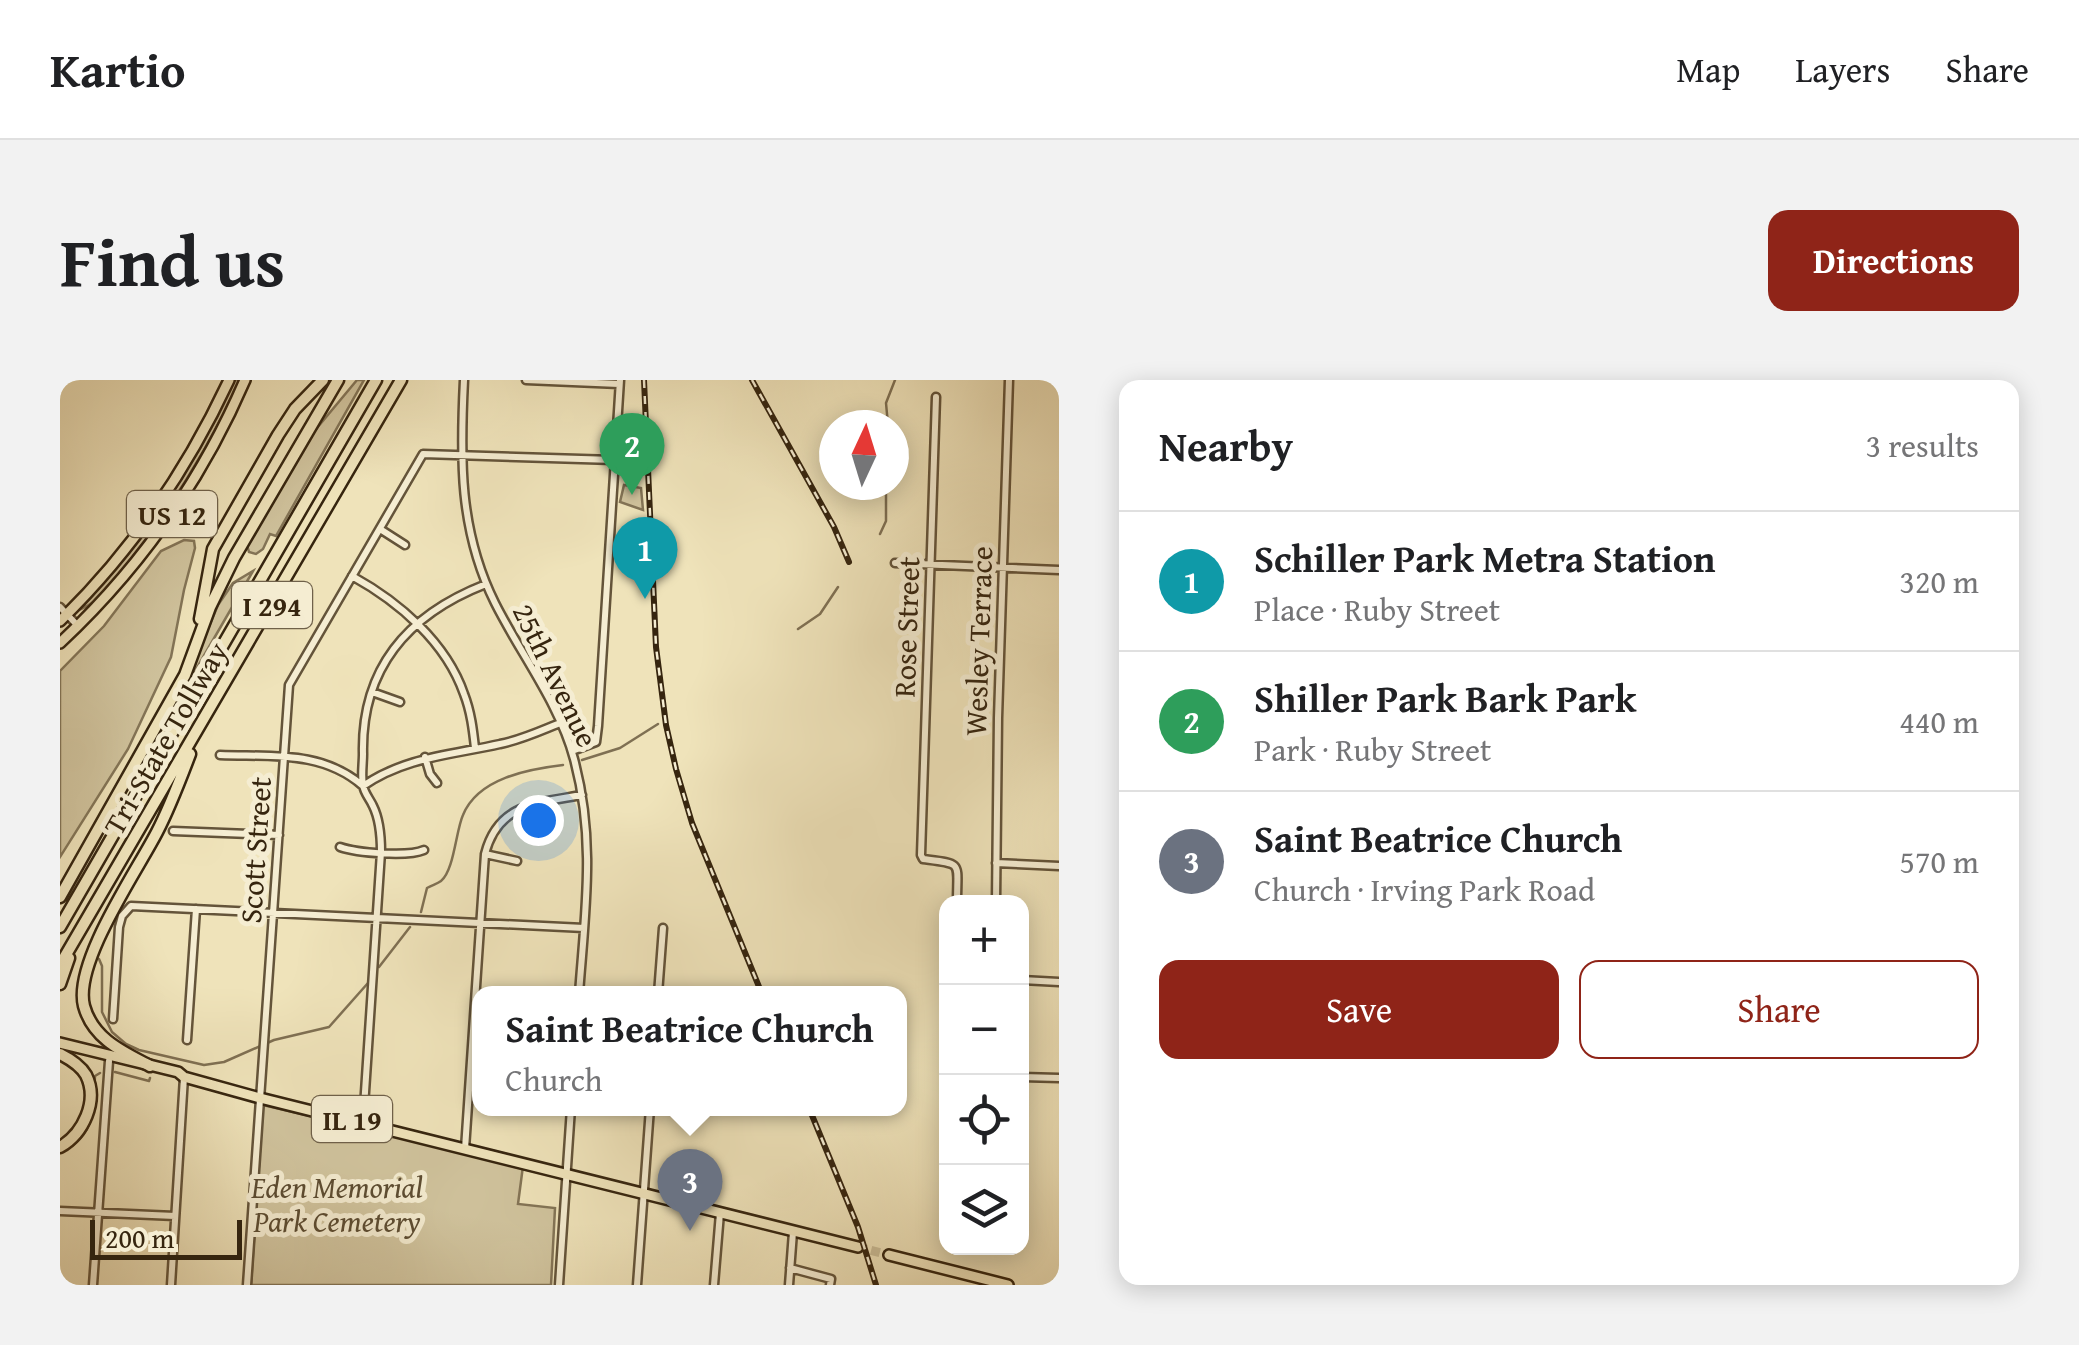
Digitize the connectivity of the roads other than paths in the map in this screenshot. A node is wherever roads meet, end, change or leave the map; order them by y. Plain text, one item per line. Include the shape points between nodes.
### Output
1 (229, 380) edge
2 (246, 380) edge
3 (323, 380) edge
4 (338, 380) edge
5 (376, 380) edge
6 (402, 380) edge
7 (464, 380) edge
8 (526, 380) edge
9 (1010, 380) edge
10 (620, 382) edge
11 (936, 397) dead end
12 (460, 454) junction
13 (614, 460) junction
14 (380, 529) junction
15 (405, 544) dead end
16 (895, 563) dead end
17 (930, 565) junction
18 (1003, 568) junction
19 (1059, 570) edge
20 (352, 576) junction
21 (487, 584) junction
22 (62, 614) edge
23 (416, 624) junction
24 (78, 626) junction
25 (60, 643) edge
26 (179, 684) junction
27 (372, 692) junction
28 (400, 702) dead end
29 (204, 719) junction
30 (560, 722) junction
31 (475, 748) junction
32 (572, 751) junction
33 (220, 755) dead end
34 (284, 758) junction
35 (425, 758) junction
36 (437, 782) dead end
37 (362, 786) junction
38 (582, 795) junction
39 (173, 831) dead end
40 (278, 836) junction
41 (89, 844) junction
42 (340, 847) dead end
43 (424, 850) dead end
44 (381, 852) junction
45 (485, 854) junction
46 (518, 860) dead end
47 (996, 863) junction
48 (1059, 866) edge
49 (60, 888) edge
50 (956, 895) edge
51 (996, 895) edge
52 (60, 897) edge
53 (196, 909) junction
54 (273, 913) junction
55 (377, 918) junction
56 (481, 923) junction
57 (60, 927) edge
58 (584, 928) junction
59 (663, 928) dead end
60 (74, 942) junction
61 (60, 965) edge
62 (1029, 980) edge
63 (1059, 982) edge
64 (60, 984) edge
65 (477, 986) edge
66 (580, 986) edge
67 (659, 986) edge
68 (113, 1019) dead end
69 (187, 1040) dead end
70 (60, 1049) edge
71 (472, 1050) edge
72 (109, 1062) junction
73 (150, 1066) junction
74 (1029, 1076) edge
75 (184, 1077) junction
76 (1059, 1078) edge
77 (260, 1098) junction
78 (571, 1116) edge
79 (649, 1116) edge
80 (362, 1122) junction
81 (60, 1147) edge
82 (465, 1149) junction
83 (567, 1176) junction
84 (644, 1193) junction
85 (60, 1210) edge
86 (98, 1212) junction
87 (720, 1213) junction
88 (176, 1216) junction
89 (793, 1232) junction
90 (858, 1247) tunnel mouth
91 (889, 1255) tunnel mouth
92 (790, 1268) junction
93 (93, 1285) edge
94 (170, 1285) edge
95 (247, 1285) edge
96 (559, 1285) edge
97 (637, 1285) edge
98 (714, 1285) edge
99 (789, 1285) edge
100 (830, 1285) edge
101 (1008, 1285) edge

1 - 22 main road, US 12 via 150,519
2 - 24 main road, US 12 via 182,501
3 - 26 highway, I 294 via 278,434 213,549
4 - 26 highway, I 294 via 223,578
5 - 57 highway, Tri-State Tollway / I 294
6 - 29 highway, Tri-State Tollway / I 294
7 - 12 street, 25th Avenue
8 - 10 street
9 - 18 street, Wesley Terrace
10 - 13 street
11 - 17 street, Rose Street
12 - 13 street
12 - 14 street, Scott Street via 423,454
12 - 21 street, 25th Avenue via 470,531
13 - 32 street via 596,742
14 - 15 street
14 - 20 street, Scott Street
16 - 17 street
17 - 18 street
17 - 50 street, Rose Street via 920,855 954,864
18 - 19 street
18 - 47 street, Wesley Terrace
20 - 23 street
20 - 34 street, Scott Street via 290,682
21 - 23 street
21 - 30 street, 25th Avenue
22 - 24 street
23 - 27 street
23 - 31 street via 456,673
24 - 25 main road, US 12
26 - 41 highway, I 294
27 - 28 street
27 - 37 street
29 - 60 highway, Tri-State Tollway / I 294
29 - 73 highway via 158,830 100,936 83,990 98,1033
30 - 31 street
30 - 32 street, 25th Avenue
31 - 35 street
32 - 38 street, 25th Avenue
33 - 34 street
34 - 37 street via 328,764
34 - 40 street, Scott Street
35 - 36 street
35 - 37 street
37 - 44 street via 375,808
38 - 45 street via 514,812 496,827
38 - 58 street, 25th Avenue via 588,839
39 - 40 street
40 - 54 street, Scott Street
41 - 49 highway
41 - 52 highway, I 294
42 - 44 street
43 - 44 street
44 - 55 street
45 - 46 street
45 - 56 street
47 - 48 street
47 - 51 street, Wesley Terrace
53 - 54 street
53 - 68 street via 131,906 122,916
53 - 69 street
54 - 55 street
54 - 77 street, Scott Street
55 - 56 street
55 - 80 street
56 - 58 street
56 - 65 street
58 - 66 street, 25th Avenue
59 - 67 street
60 - 61 highway, Tri-State Tollway / I 294
60 - 64 highway
62 - 63 street
70 - 72 main road, IL 19
70 - 73 main road, IL 19
70 - 81 highway via 84,1072 90,1099 80,1130
71 - 82 street
72 - 75 main road, IL 19
72 - 86 street
73 - 75 main road, IL 19
74 - 76 street
75 - 77 main road, IL 19
75 - 88 street
77 - 80 main road, IL 19
77 - 95 street, Scott Street
78 - 83 street
79 - 84 street
80 - 82 main road, IL 19
82 - 83 main road, IL 19
83 - 84 main road, IL 19
83 - 96 street
84 - 87 main road, IL 19
84 - 97 street
85 - 86 street
86 - 88 street
86 - 93 street
87 - 89 main road, IL 19
87 - 98 street
88 - 94 street
89 - 90 main road, IL 19
89 - 92 street
91 - 101 main road
92 - 99 street
92 - 100 street via 831,1279

